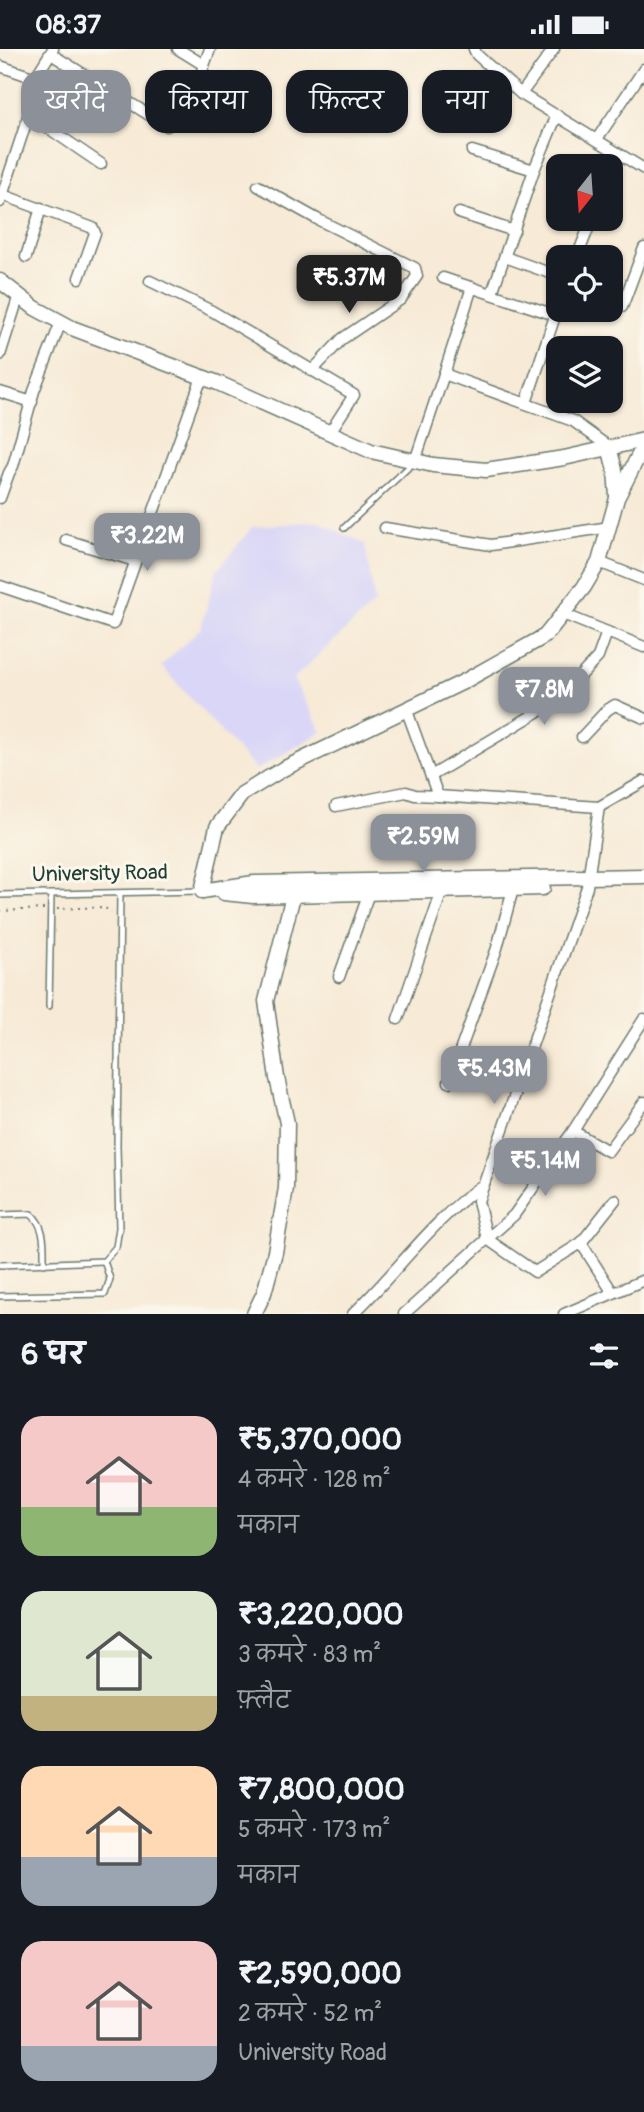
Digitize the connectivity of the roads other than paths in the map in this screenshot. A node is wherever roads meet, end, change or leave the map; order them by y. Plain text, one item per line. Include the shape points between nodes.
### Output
1 (178, 49) edge
2 (210, 49) edge
3 (474, 49) edge
4 (554, 49) edge
5 (52, 52) edge
6 (0, 65) edge
7 (204, 65) junction
8 (644, 69) edge
9 (40, 70) edge
10 (21, 73) edge
11 (521, 93) junction
12 (557, 115) junction
13 (23, 133) edge
14 (56, 133) edge
15 (597, 139) junction
16 (471, 152) dead end
17 (617, 153) joint
18 (101, 164) dead end
19 (644, 169) edge
20 (534, 170) junction
21 (258, 186) dead end
22 (1, 197) edge
23 (41, 208) junction
24 (459, 213) dead end
25 (514, 230) junction
26 (644, 248) edge
27 (26, 257) dead end
28 (505, 257) junction
29 (546, 272) edge
30 (79, 278) dead end
31 (443, 278) dead end
32 (0, 281) edge
33 (150, 281) dead end
34 (472, 287) junction
35 (492, 293) junction
36 (19, 295) junction
37 (623, 304) edge
38 (546, 308) edge
39 (61, 322) junction
40 (553, 322) edge
41 (0, 355) edge
42 (312, 371) junction
43 (444, 374) junction
44 (202, 377) junction
45 (0, 393) edge
46 (32, 402) junction
47 (526, 404) junction
48 (330, 432) junction
49 (644, 442) edge
50 (609, 447) junction
51 (415, 461) junction
52 (0, 498) edge
53 (617, 498) junction
54 (610, 527) junction
55 (344, 528) dead end
56 (385, 528) dead end
57 (66, 540) dead end
58 (135, 561) junction
59 (598, 562) junction
60 (644, 580) edge
61 (0, 586) edge
62 (563, 614) junction
63 (607, 632) junction
64 (644, 647) edge
65 (407, 711) junction
66 (644, 718) edge
67 (582, 737) dead end
68 (431, 776) junction
69 (644, 781) edge
70 (438, 796) junction
71 (336, 806) dead end
72 (599, 807) junction
73 (644, 876) edge
74 (588, 883) junction
75 (644, 885) edge
76 (295, 889) junction
77 (513, 889) junction
78 (202, 891) junction
79 (442, 891) junction
80 (369, 893) junction
81 (120, 894) junction
82 (0, 895) edge
83 (51, 895) junction
84 (339, 977) dead end
85 (268, 989) junction
86 (50, 1006) dead end
87 (398, 1019) dead end
88 (644, 1019) edge
89 (449, 1082) dead end
90 (644, 1102) edge
91 (633, 1117) junction
92 (644, 1123) edge
93 (573, 1131) junction
94 (484, 1184) junction
95 (615, 1200) dead end
96 (0, 1215) edge
97 (487, 1239) junction
98 (581, 1243) junction
99 (104, 1261) junction
100 (44, 1264) junction
101 (0, 1265) edge
102 (644, 1280) edge
103 (613, 1293) junction
104 (0, 1296) edge
105 (254, 1314) edge
106 (263, 1314) edge
107 (353, 1314) edge
108 (404, 1314) edge
109 (564, 1314) edge

1 - 7 street
2 - 7 street
3 - 11 street
4 - 11 street
5 - 7 street via 167,126
5 - 9 street
6 - 10 street
8 - 15 street
11 - 12 street
12 - 15 street
12 - 20 street
13 - 22 street
14 - 18 street
15 - 17 street
16 - 20 street
17 - 19 street
20 - 25 street
21 - 42 street via 415,268 417,276 401,299 342,339
22 - 23 street
23 - 27 street
23 - 30 street via 93,228
24 - 25 street
25 - 28 street
26 - 37 street
28 - 29 street
28 - 35 street
31 - 34 street
32 - 36 street
33 - 42 street via 212,311
34 - 35 street
34 - 43 street
35 - 38 street
36 - 39 street
36 - 41 street
39 - 44 street
39 - 46 street
40 - 47 street
42 - 48 street via 354,395
43 - 47 street
43 - 51 street
44 - 48 street
44 - 58 street
45 - 46 street
46 - 52 street
47 - 50 street via 573,421
48 - 51 street via 370,451
49 - 50 street
49 - 53 street
50 - 51 street via 486,470
50 - 53 street
51 - 55 lane
53 - 54 street
54 - 56 street via 491,545
54 - 59 street
57 - 58 street
58 - 61 street via 113,624
59 - 60 street
59 - 62 street
62 - 63 street
62 - 65 street via 545,636
63 - 64 street
63 - 68 street via 598,657 558,700
65 - 68 street
65 - 78 street via 242,794 217,827
66 - 67 street via 615,705
68 - 70 street
69 - 72 street
70 - 71 street via 406,792
70 - 72 street
72 - 74 street
73 - 74 street, University Road
74 - 75 street, University Road
74 - 76 street, University Road
74 - 77 street, University Road
74 - 94 street
76 - 78 street, University Road via 254,883
76 - 80 street, University Road
76 - 85 street
77 - 79 street, University Road
77 - 89 street
78 - 81 lane, University Road
79 - 80 street, University Road
79 - 87 street
80 - 84 street
81 - 83 lane, University Road
81 - 99 lane via 120,1228 116,1247
82 - 83 lane, University Road
83 - 86 lane
85 - 105 street via 266,1001 287,1123 286,1188 275,1252
85 - 106 street via 293,1119 293,1191 284,1253
88 - 93 street
90 - 91 street
91 - 92 street
91 - 93 street via 608,1151
93 - 97 street via 514,1215
94 - 97 street via 478,1201
94 - 107 street via 459,1201
95 - 98 street
96 - 100 lane via 31,1214 39,1221
97 - 98 street via 535,1272
97 - 108 street
98 - 103 street
99 - 100 lane
99 - 104 lane via 110,1279 105,1294
100 - 101 lane
102 - 103 street
103 - 109 street

